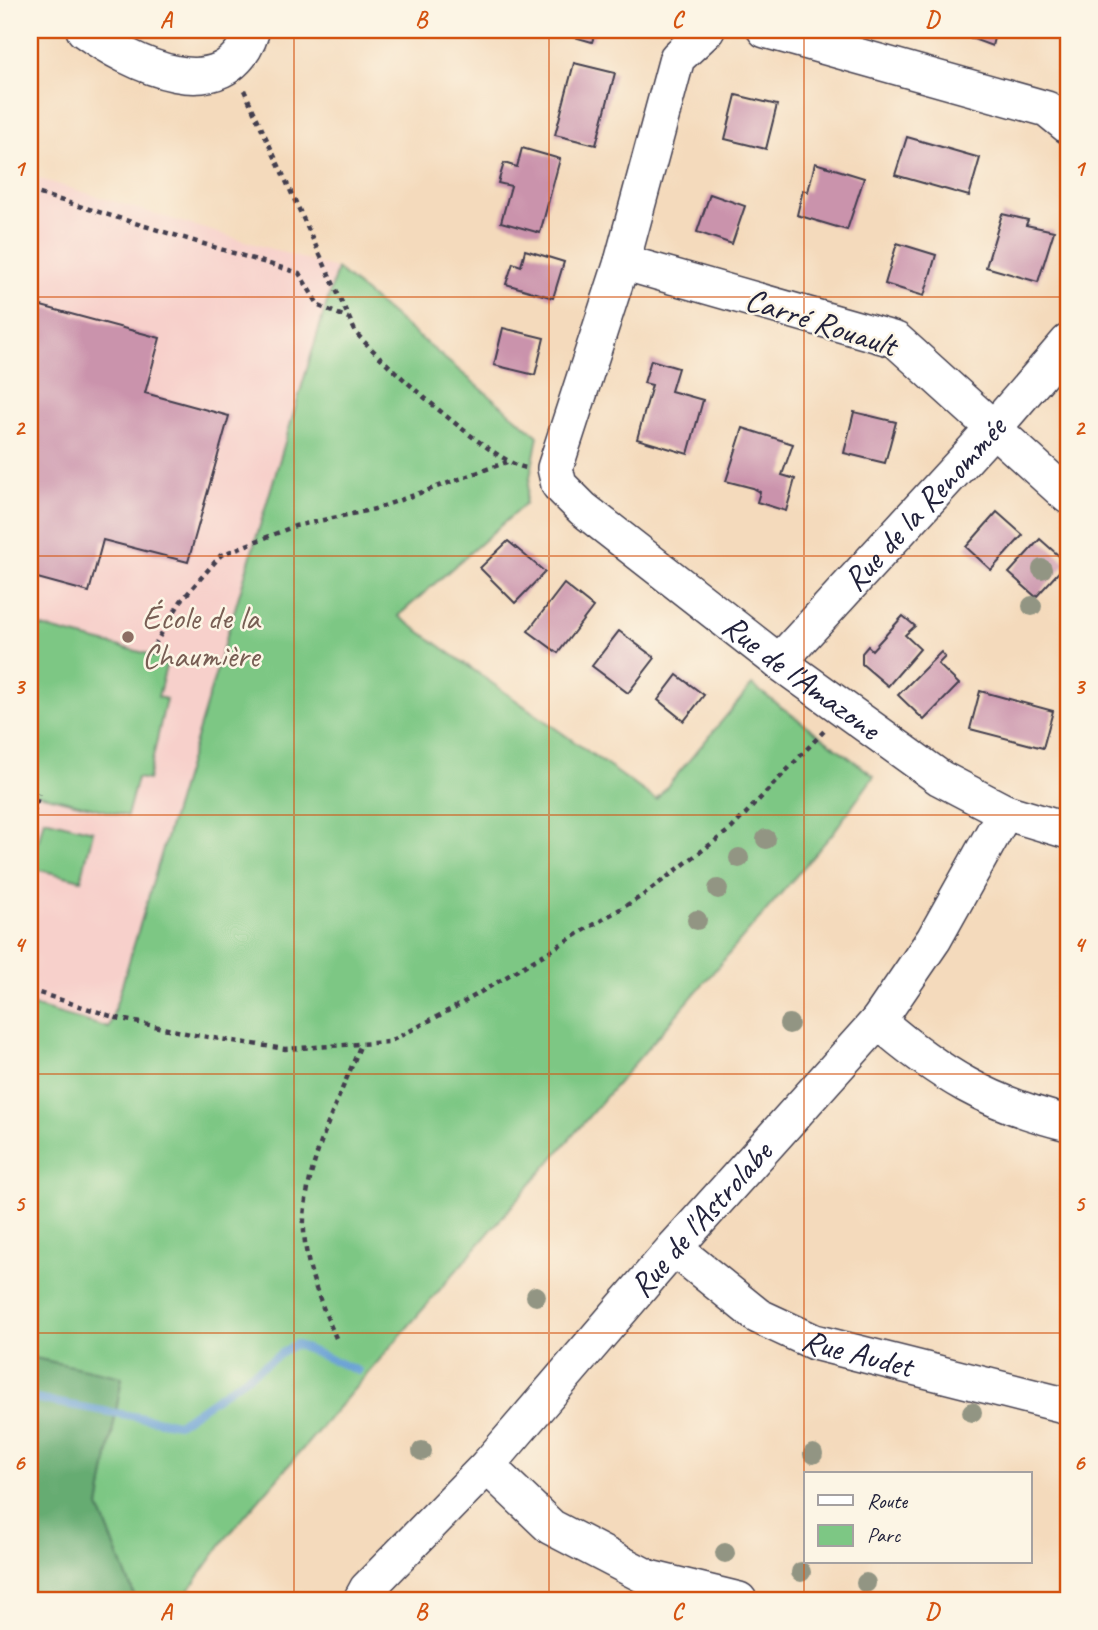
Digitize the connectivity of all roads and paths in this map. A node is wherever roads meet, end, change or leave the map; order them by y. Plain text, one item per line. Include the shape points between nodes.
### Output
1 (84, 30) edge
2 (252, 30) edge
3 (707, 30) edge
4 (765, 30) edge
5 (250, 80) dead end
6 (1068, 126) edge
7 (30, 191) edge
8 (622, 262) junction
9 (348, 318) junction
10 (1068, 342) edge
11 (994, 428) junction
12 (519, 468) junction
13 (556, 476) junction
14 (1068, 496) edge
15 (149, 654) dead end
16 (779, 662) junction
17 (845, 710) junction
18 (39, 794) dead end
19 (1005, 812) junction
20 (30, 822) edge
21 (1068, 831) edge
22 (30, 990) edge
23 (878, 1021) junction
24 (360, 1044) junction
25 (1068, 1123) edge
26 (674, 1248) junction
27 (336, 1338) dead end
28 (1068, 1406) edge
29 (487, 1466) junction
30 (646, 1589) edge
31 (361, 1600) edge
32 (739, 1600) edge

1 - 2 street via 107,46 185,77 209,75 232,63
3 - 8 street via 677,58
4 - 6 street via 1047,109
5 - 9 path via 242,85
7 - 9 path via 299,273 319,306
8 - 11 street, Carré Rouault via 896,340
8 - 13 street
9 - 12 path via 383,362
10 - 11 street, Rue de la Renommée
11 - 14 street, Carré Rouault
11 - 16 street, Rue de la Renommée
12 - 13 path
12 - 15 path via 505,461 411,498 295,526 221,555 181,601
13 - 16 street, Rue de l'Amazone via 583,509
16 - 17 street, Rue de l'Amazone
17 - 19 street, Rue de l'Amazone via 940,778
17 - 24 path via 732,828 642,896 389,1042
18 - 20 path
19 - 21 street, Rue de l'Amazone
19 - 23 street, Rue de l'Astrolabe via 934,939
22 - 24 path via 117,1018 221,1039 285,1049
23 - 25 street via 919,1057 972,1090 1025,1113
23 - 26 street, Rue de l'Astrolabe
24 - 27 path via 319,1150 304,1220 314,1283
26 - 28 street, Rue Audet via 758,1316 814,1342
26 - 29 street, Rue de l'Astrolabe
29 - 30 street via 551,1527
29 - 31 street, Rue de l'Astrolabe via 375,1580
30 - 32 street

